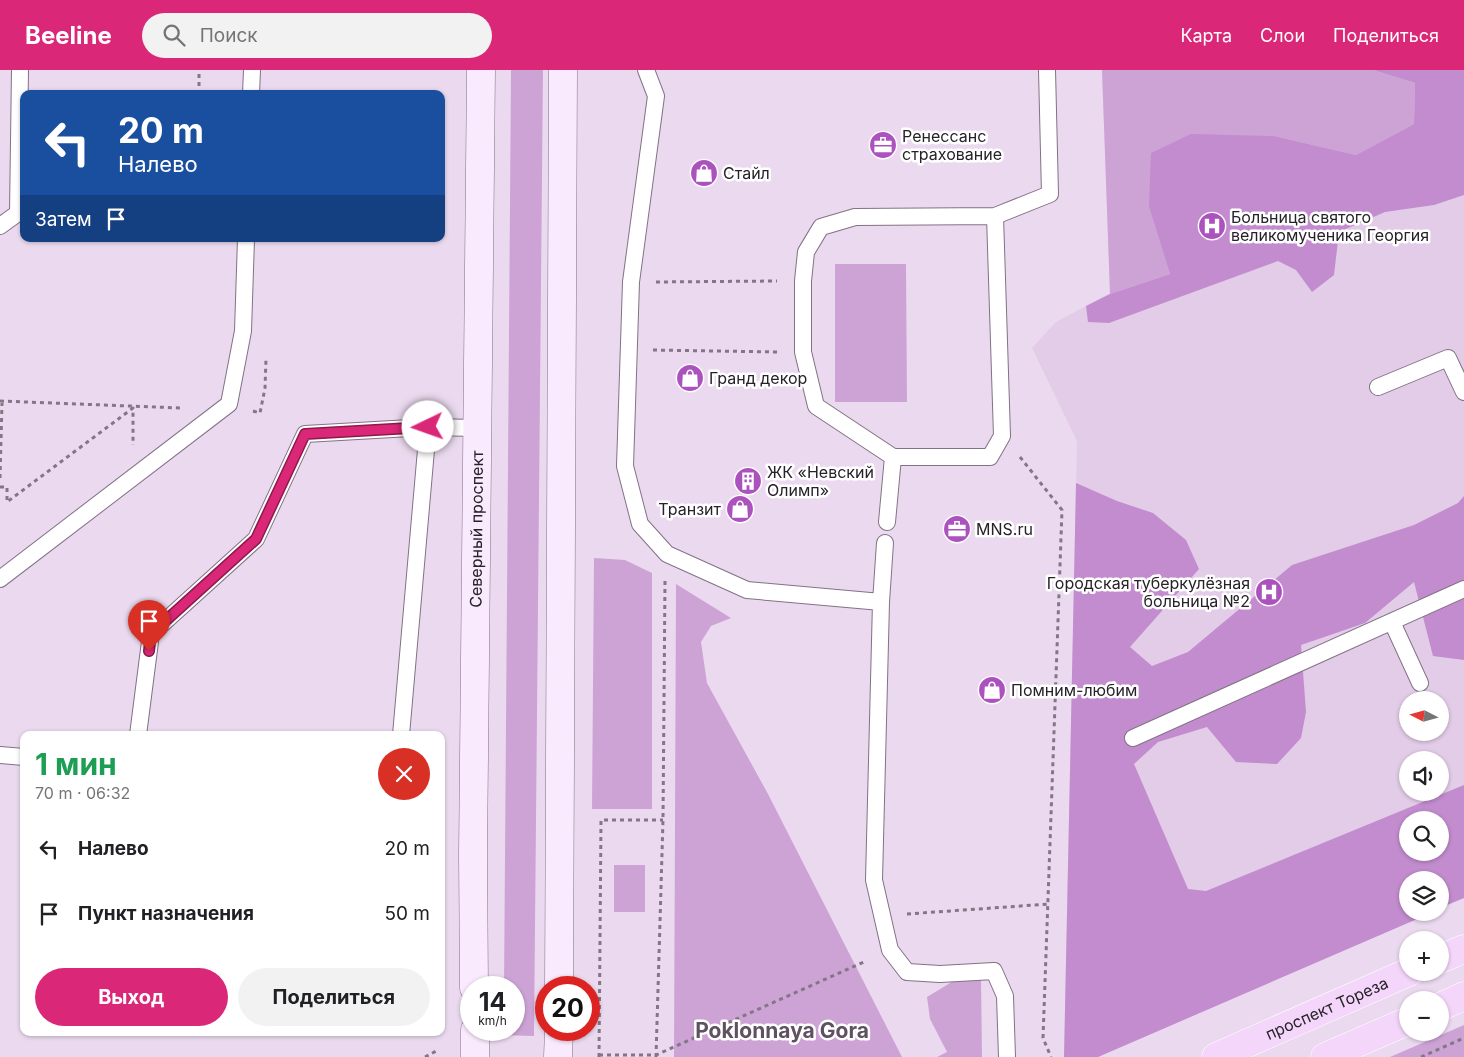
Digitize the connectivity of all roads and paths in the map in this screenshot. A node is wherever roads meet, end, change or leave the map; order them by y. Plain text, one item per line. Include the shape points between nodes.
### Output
1 (20, 70) edge
2 (199, 70) edge
3 (252, 70) edge
4 (481, 70) edge
5 (563, 70) edge
6 (646, 70) edge
7 (1047, 70) edge
8 (199, 90) edge
9 (251, 90) edge
10 (995, 216) junction
11 (0, 226) edge
12 (246, 242) edge
13 (803, 281) junction
14 (678, 282) dead end
15 (675, 350) dead end
16 (803, 352) junction
17 (1378, 387) dead end
18 (1463, 388) edge
19 (1, 402) edge
20 (133, 408) junction
21 (189, 409) dead end
22 (428, 427) junction
23 (477, 428) junction
24 (1002, 436) junction
25 (133, 446) dead end
26 (893, 457) junction
27 (0, 478) edge
28 (0, 487) edge
29 (0, 502) edge
30 (7, 502) junction
31 (887, 522) dead end
32 (885, 543) dead end
33 (667, 554) junction
34 (0, 579) edge
35 (1464, 589) edge
36 (881, 602) junction
37 (1392, 622) junction
38 (1420, 683) dead end
39 (139, 731) edge
40 (401, 731) edge
41 (1133, 738) dead end
42 (0, 755) edge
43 (20, 757) edge
44 (663, 820) junction
45 (1049, 904) junction
46 (882, 916) junction
47 (1464, 949) edge
48 (890, 950) junction
49 (1449, 955) edge
50 (474, 976) edge
51 (559, 976) edge
52 (1399, 976) edge
53 (1464, 996) edge
54 (1449, 1003) edge
55 (1399, 1025) edge
56 (1464, 1038) edge
57 (474, 1041) edge
58 (438, 1050) dead end
59 (599, 1056) edge
60 (656, 1056) edge
61 (425, 1057) edge
62 (475, 1057) edge
63 (1007, 1057) edge
64 (1051, 1057) edge
65 (1216, 1057) edge
66 (1324, 1057) edge
67 (1421, 1057) edge

1 - 11 lane via 18,213
2 - 8 path
3 - 9 lane
4 - 23 main road, Северный проспект
5 - 51 main road
6 - 33 lane via 656,96 630,282 625,466 640,524
7 - 10 lane via 1050,194
10 - 13 lane via 855,217 822,226 806,252
10 - 24 lane
12 - 34 lane via 243,331 229,404
13 - 14 path
13 - 16 lane
15 - 16 path
16 - 26 lane via 816,406
17 - 18 lane via 1448,358
19 - 20 path
19 - 27 path
20 - 21 path
20 - 25 path
20 - 30 path
22 - 23 lane
22 - 39 lane via 305,434 256,539 151,634
22 - 40 lane
23 - 50 main road, Северный проспект
24 - 26 lane via 990,457
24 - 45 path via 1062,510
26 - 31 lane
28 - 30 path via 7,487
29 - 30 path
32 - 36 lane
33 - 36 lane via 748,590
33 - 44 path
35 - 37 lane
36 - 46 lane via 874,880
37 - 38 lane
37 - 41 lane
42 - 43 lane
44 - 59 path via 601,820
44 - 60 path
45 - 46 path
45 - 64 path via 1043,1038
46 - 48 lane
47 - 49 main road
48 - 60 path
48 - 63 lane via 907,972 994,971 1005,996
52 - 65 main road, проспект Тореза
53 - 54 main road
55 - 66 main road
56 - 67 path
57 - 62 main road
58 - 61 path
59 - 60 path

